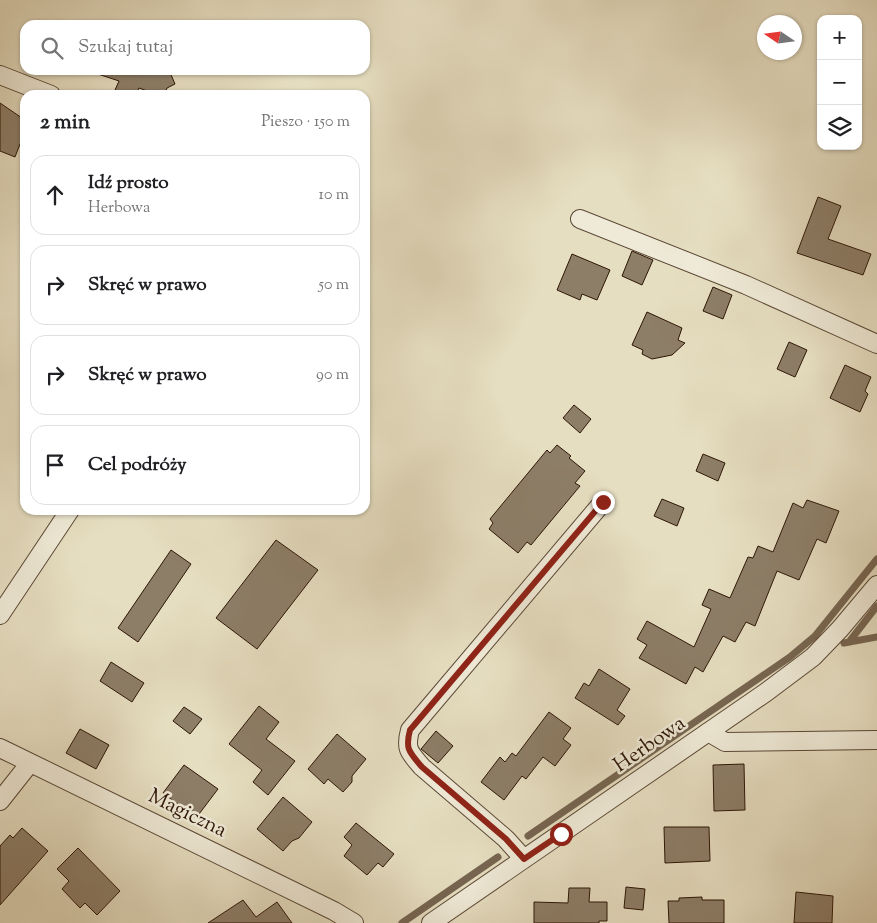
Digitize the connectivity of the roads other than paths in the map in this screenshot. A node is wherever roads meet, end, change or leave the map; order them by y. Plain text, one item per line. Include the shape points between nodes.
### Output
1 (0, 75) edge
2 (38, 90) edge
3 (580, 219) dead end
4 (877, 344) edge
5 (603, 502) dead end
6 (67, 515) edge
7 (877, 585) edge
8 (0, 616) edge
9 (708, 732) junction
10 (877, 740) edge
11 (0, 748) edge
12 (30, 763) junction
13 (0, 801) edge
14 (524, 859) junction
15 (354, 923) edge
16 (431, 923) edge

1 - 2 street
3 - 4 street via 746,285
5 - 14 street via 410,730 407,742 411,754 422,767 506,839
6 - 8 street
7 - 9 street, Herbowa via 813,657
9 - 10 street via 725,742
9 - 14 street, Herbowa
11 - 12 street, Magiczna
12 - 13 street
12 - 15 street, Magiczna
14 - 16 street, Herbowa

